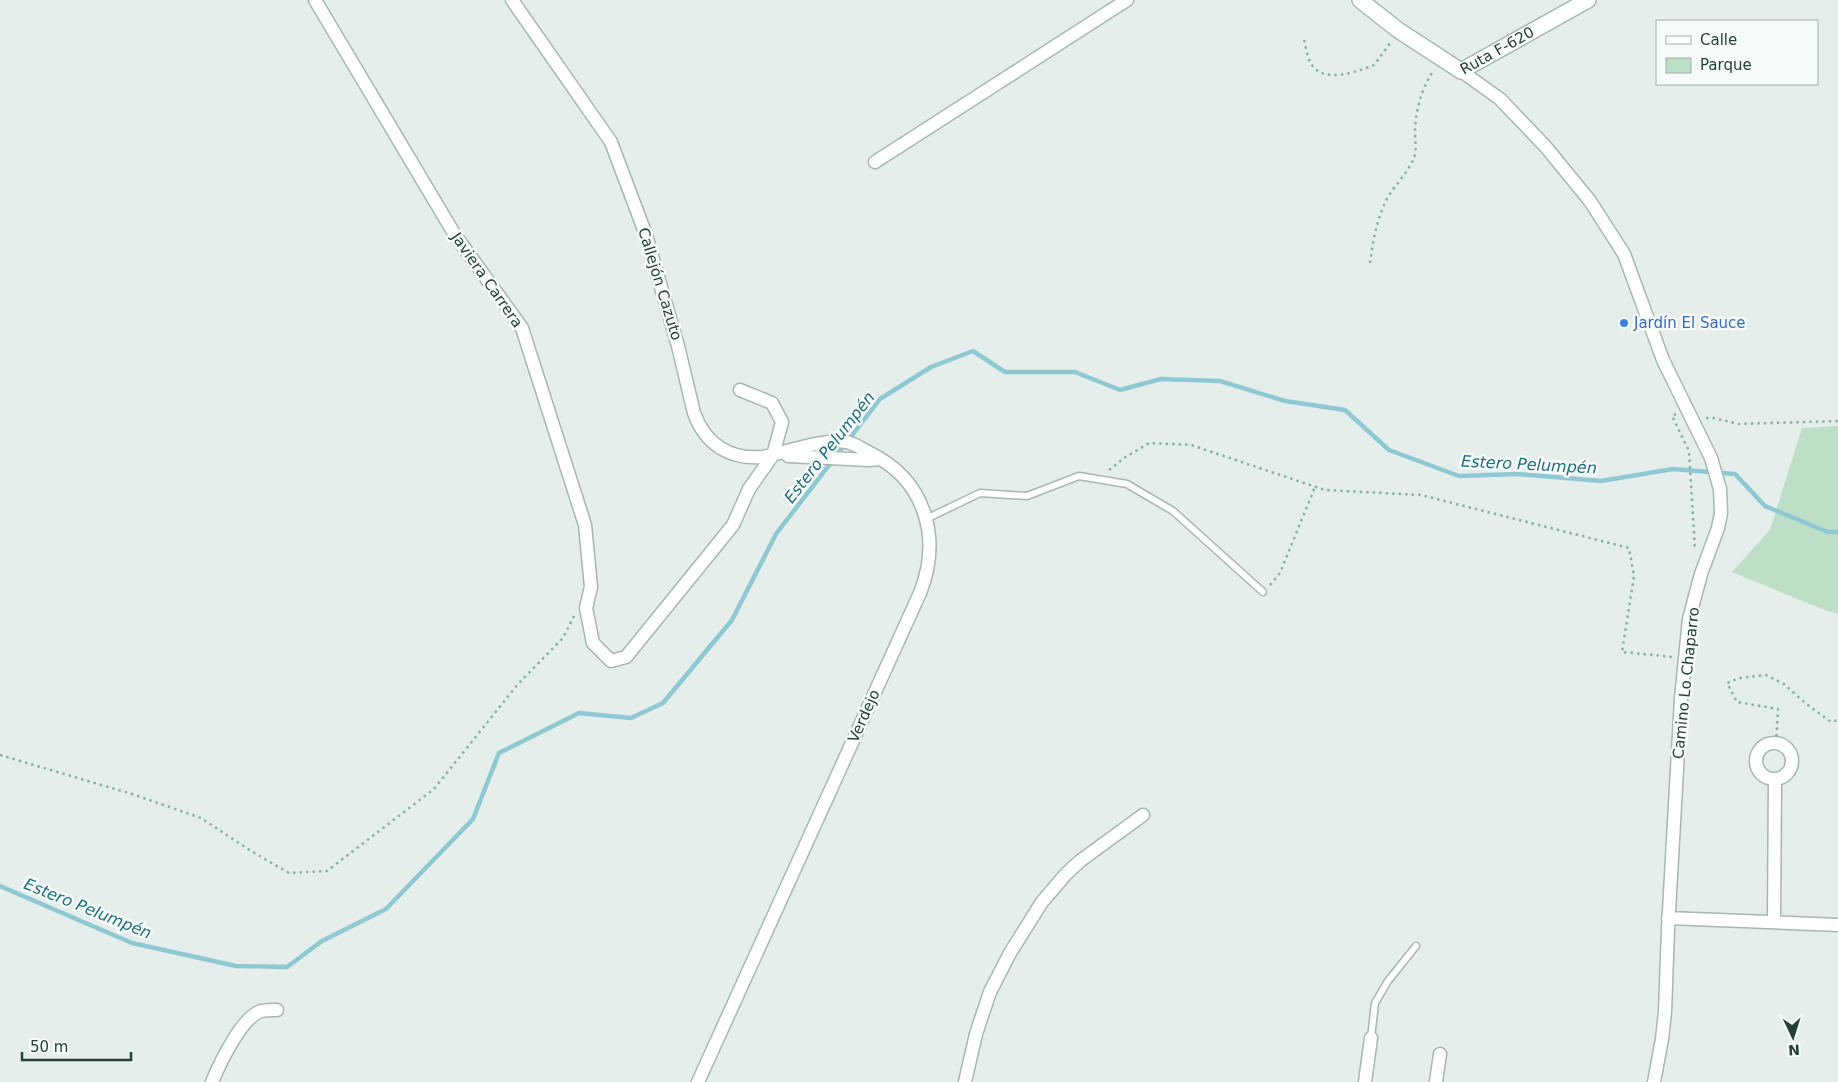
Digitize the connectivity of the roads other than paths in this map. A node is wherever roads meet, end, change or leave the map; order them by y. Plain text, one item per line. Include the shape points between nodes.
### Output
1 (315, 0) edge
2 (512, 0) edge
3 (1127, 0) edge
4 (1360, 0) edge
5 (1588, 0) edge
6 (1461, 71) junction
7 (875, 162) dead end
8 (740, 390) dead end
9 (773, 455) junction
10 (881, 459) joint
11 (926, 519) junction
12 (1263, 592) road end
13 (1775, 779) junction
14 (1144, 815) dead end
15 (1668, 918) junction
16 (1774, 922) junction
17 (1838, 925) edge
18 (1416, 946) dead end
19 (277, 1010) dead end
20 (1371, 1038) joint
21 (1440, 1054) dead end
22 (212, 1082) edge
23 (698, 1082) edge
24 (966, 1082) edge
25 (1365, 1082) edge
26 (1436, 1082) edge
27 (1654, 1082) edge

1 - 9 street, Javiera Carrera via 455,235 522,328 585,525 591,587 586,608 593,643 611,662 626,657 733,525 749,489
2 - 9 street, Callejón Cazuto via 611,142 646,235 701,430 714,444 732,454 752,458
3 - 7 street
4 - 6 street, Ruta F-620 via 1398,30
5 - 6 street, Ruta F-620
6 - 15 street, Camino Lo Chaparro via 1500,99 1545,146 1590,201 1624,254 1663,360 1711,458 1720,489 1718,528 1689,619
8 - 9 street via 772,403 782,422
9 - 10 street, Callejón Cazuto
10 - 11 street, Verdejo via 912,488
11 - 12 lane via 980,493 1027,496 1079,476 1127,484 1172,511
11 - 23 street, Verdejo via 930,552 922,586
13 - 13 street via 1764,775 1756,760 1760,750 1776,743 1787,748 1792,764 1786,775
13 - 16 street
14 - 24 street via 1080,861 1042,902 990,992 976,1034
15 - 16 street
15 - 27 street, Camino Lo Chaparro via 1665,1012
16 - 17 street
18 - 20 lane via 1375,1003
19 - 22 street via 260,1012 246,1024 224,1054
20 - 25 street
21 - 26 street

